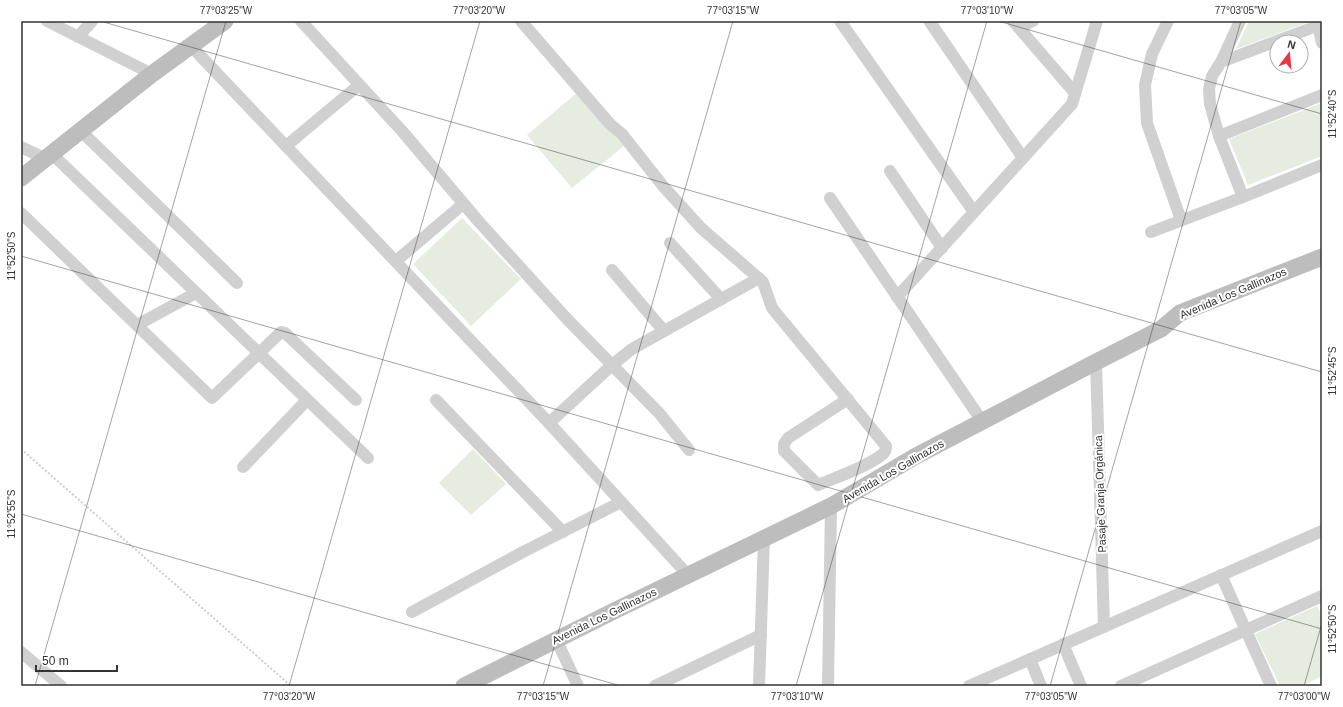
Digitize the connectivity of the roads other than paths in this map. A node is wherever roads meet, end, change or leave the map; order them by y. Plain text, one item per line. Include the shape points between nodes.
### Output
1 (47, 21) edge
2 (92, 21) edge
3 (225, 21) edge
4 (301, 21) edge
5 (521, 21) edge
6 (840, 21) edge
7 (1033, 21) edge
8 (1097, 21) edge
9 (1168, 21) edge
10 (1240, 21) edge
11 (930, 22) dead end
12 (1317, 23) edge
13 (1016, 25) edge
14 (78, 37) junction
15 (1322, 43) edge
16 (191, 46) junction
17 (1220, 62) junction
18 (152, 74) junction
19 (359, 85) junction
20 (1075, 93) junction
21 (1322, 95) edge
22 (80, 130) junction
23 (1219, 136) junction
24 (286, 146) junction
25 (21, 147) edge
26 (48, 156) junction
27 (1023, 158) junction
28 (1322, 165) edge
29 (890, 171) dead end
30 (21, 178) edge
31 (1243, 197) junction
32 (830, 198) dead end
33 (463, 204) junction
34 (974, 212) junction
35 (21, 213) edge
36 (1181, 220) junction
37 (1151, 232) dead end
38 (670, 244) dead end
39 (942, 248) junction
40 (1322, 257) edge
41 (396, 261) junction
42 (612, 270) dead end
43 (759, 278) junction
44 (236, 283) dead end
45 (196, 293) junction
46 (897, 297) junction
47 (721, 299) junction
48 (137, 326) junction
49 (664, 331) junction
50 (258, 353) junction
51 (1096, 362) junction
52 (612, 365) junction
53 (848, 399) junction
54 (307, 400) junction
55 (356, 400) dead end
56 (436, 400) dead end
57 (982, 421) junction
58 (550, 423) junction
59 (689, 450) dead end
60 (368, 458) dead end
61 (243, 467) dead end
62 (621, 502) junction
63 (831, 506) junction
64 (1322, 531) edge
65 (563, 532) junction
66 (764, 538) junction
67 (686, 573) junction
68 (1221, 575) junction
69 (1322, 596) edge
70 (412, 612) dead end
71 (1104, 627) junction
72 (1246, 630) junction
73 (761, 635) junction
74 (556, 639) junction
75 (1063, 644) junction
76 (21, 652) edge
77 (1030, 659) junction
78 (61, 686) edge
79 (464, 686) edge
80 (578, 686) edge
81 (655, 686) edge
82 (759, 686) edge
83 (828, 686) edge
84 (969, 686) edge
85 (1042, 686) edge
86 (1081, 686) edge
87 (1121, 686) edge
88 (1272, 686) edge

1 - 14 street
2 - 14 street
3 - 16 street
4 - 19 street
5 - 43 street via 610,124 622,134 663,186 701,228
6 - 34 street
7 - 13 street
8 - 20 street
9 - 36 street via 1152,54 1145,85 1147,123
10 - 17 street
11 - 27 street
12 - 15 street
12 - 17 street
13 - 20 street
14 - 18 street
16 - 18 street
16 - 24 street
17 - 23 street via 1212,76 1209,89 1210,104
18 - 22 street
19 - 24 street
19 - 33 street via 402,131
20 - 27 street via 1072,104
21 - 23 street
22 - 26 street
22 - 44 street
23 - 31 street
24 - 41 street
25 - 26 street
26 - 30 street
26 - 45 street
27 - 34 street
28 - 31 street
29 - 39 street
31 - 36 street
32 - 46 street
33 - 41 street
33 - 52 street
34 - 39 street
35 - 48 street
36 - 37 street
38 - 47 street
39 - 46 street
40 - 51 street, Avenida Los Gallinazos via 1180,313 1161,329
41 - 58 street
42 - 49 street
43 - 47 street
43 - 53 street via 763,282 772,308
45 - 48 street
45 - 50 street
46 - 57 street
47 - 49 street
48 - 50 street via 212,398
49 - 52 street via 632,349
50 - 54 street
50 - 55 street via 281,332 285,333
51 - 57 street, Avenida Los Gallinazos
51 - 71 street, Pasaje Granja Orgánica
52 - 58 street
52 - 59 street via 659,413
53 - 53 street via 788,438 784,444 784,451 818,485 866,464 886,450 886,446
54 - 60 street
54 - 61 street
56 - 65 street
57 - 63 street, Avenida Los Gallinazos
58 - 62 street
62 - 65 street
62 - 67 street
63 - 66 street, Avenida Los Gallinazos
63 - 83 street
64 - 68 street
65 - 70 street
66 - 67 street, Avenida Los Gallinazos
66 - 73 street
67 - 74 street, Avenida Los Gallinazos
68 - 71 street
68 - 72 street
69 - 72 street
71 - 75 street
72 - 87 street
72 - 88 street
73 - 81 street
73 - 82 street
74 - 79 street, Avenida Los Gallinazos
74 - 80 street
75 - 77 street
75 - 86 street
76 - 78 street
77 - 84 street
77 - 85 street

